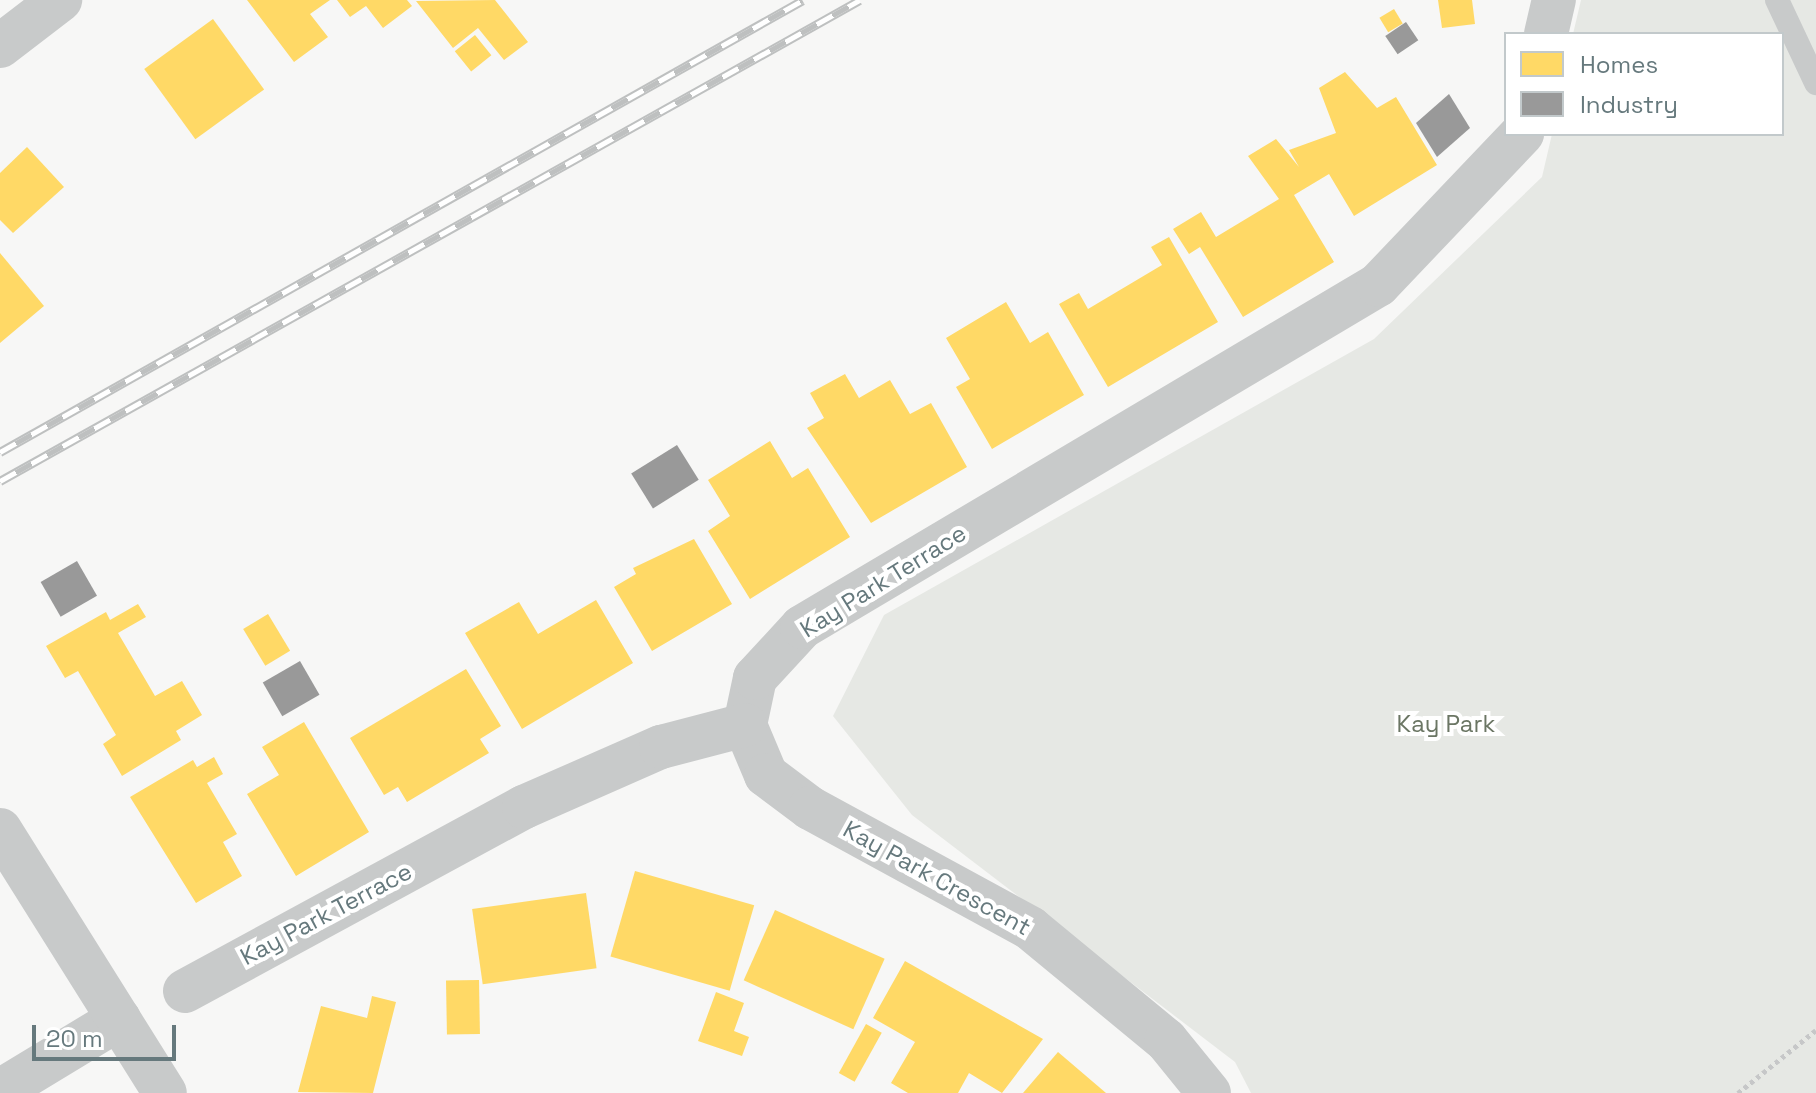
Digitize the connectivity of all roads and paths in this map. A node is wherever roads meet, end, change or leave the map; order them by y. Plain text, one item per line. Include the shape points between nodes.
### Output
1 (60, 0) edge
2 (1554, 0) edge
3 (1777, 0) edge
4 (1546, 32) edge
5 (0, 46) edge
6 (1816, 83) edge
7 (1520, 136) edge
8 (745, 725) junction
9 (0, 830) edge
10 (185, 991) dead end
11 (119, 1019) junction
12 (1816, 1030) edge
13 (0, 1091) edge
14 (165, 1093) edge
15 (1209, 1093) edge
16 (1738, 1093) edge

1 - 5 street
2 - 4 street
3 - 6 lane
7 - 8 street, Kay Park Terrace via 1378,285 802,627 755,678
8 - 10 street, Kay Park Terrace via 661,747 524,807
8 - 15 street, Kay Park Crescent via 766,775 810,808 1030,928 1166,1040
9 - 11 street
11 - 13 street
11 - 14 street
12 - 16 path

